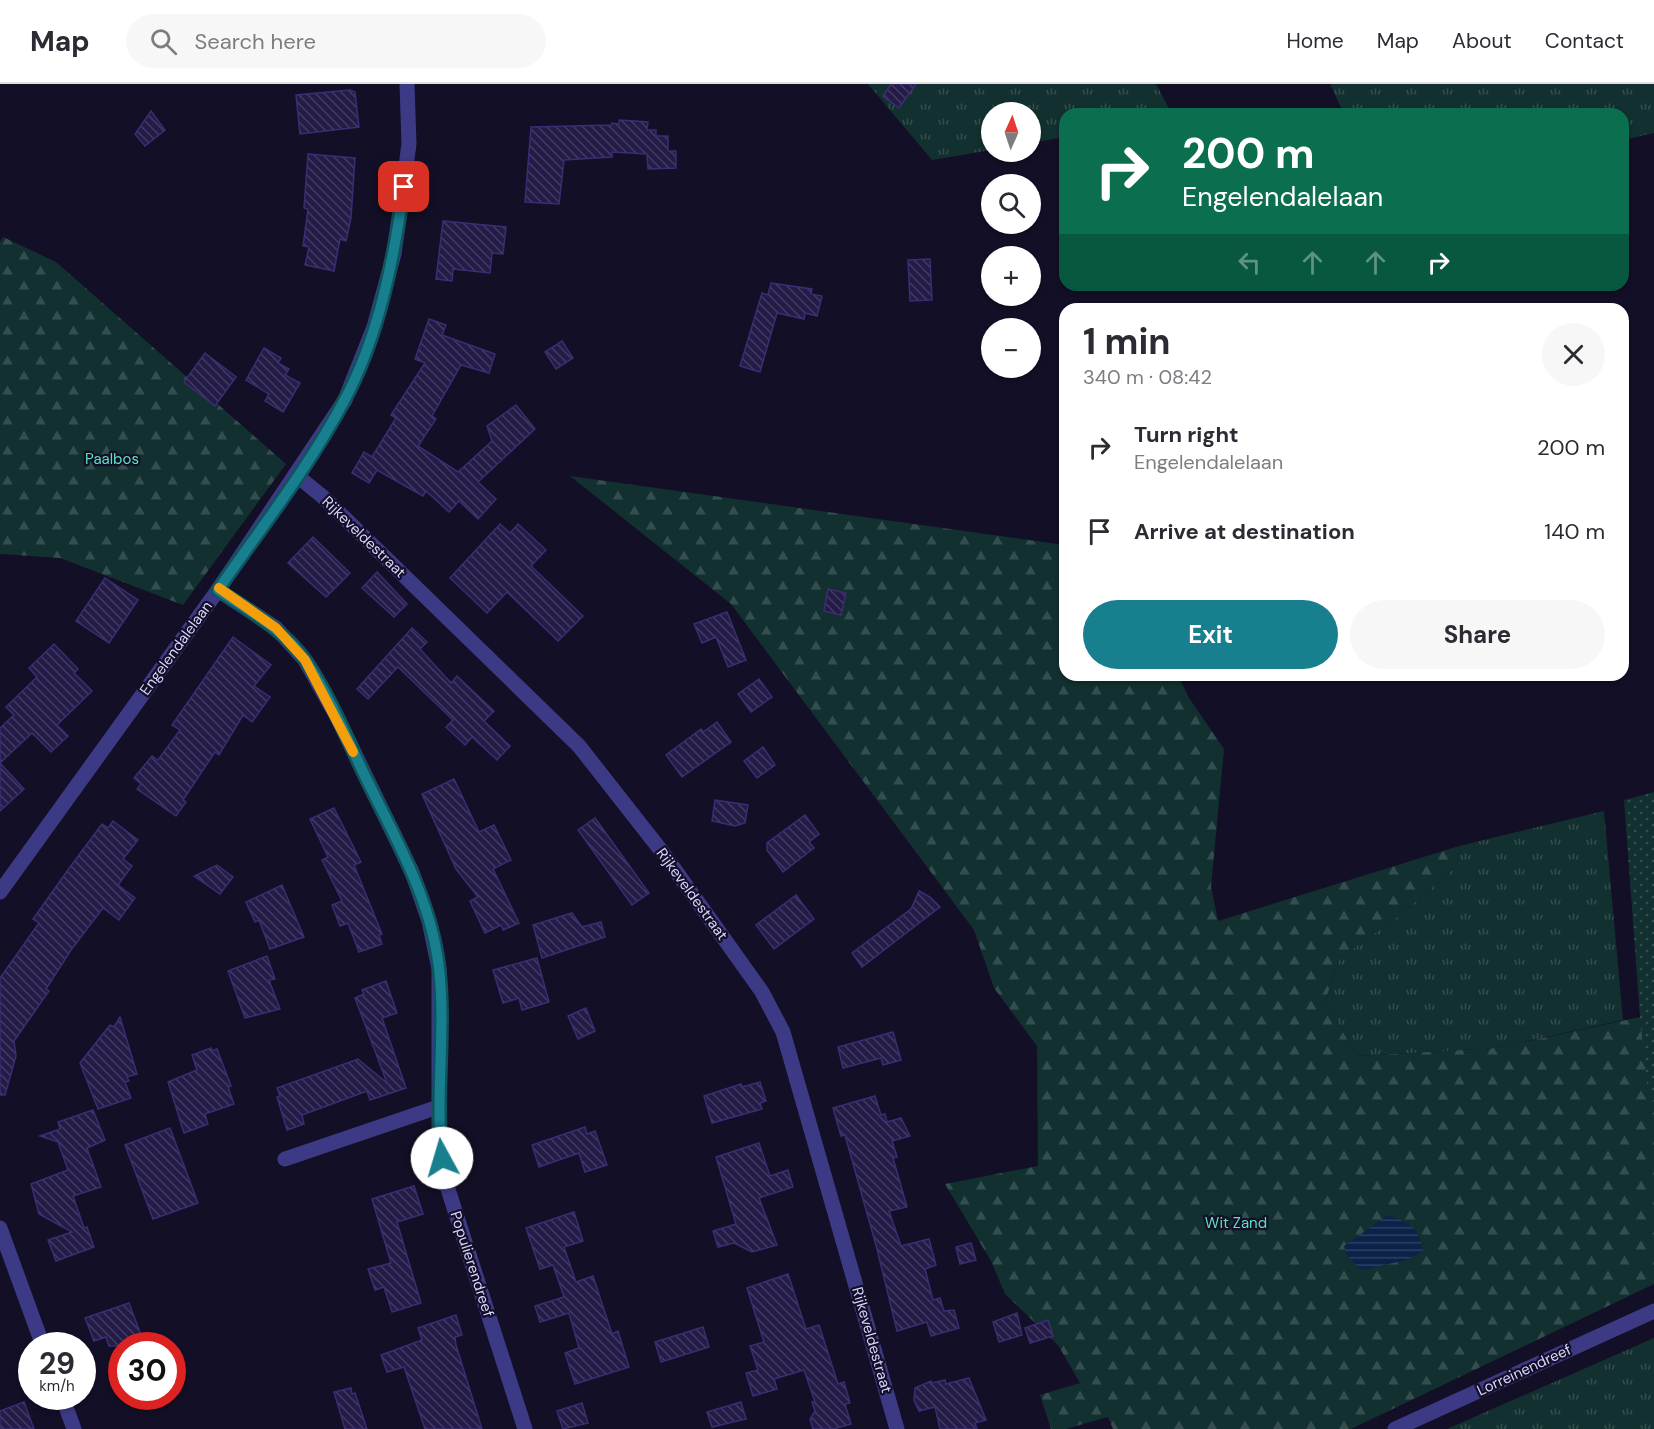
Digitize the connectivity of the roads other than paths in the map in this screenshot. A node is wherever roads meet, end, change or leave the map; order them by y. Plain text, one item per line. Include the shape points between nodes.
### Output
1 (407, 84) edge
2 (296, 475) junction
3 (218, 590) junction
4 (0, 892) edge
5 (438, 1107) junction
6 (285, 1159) dead end
7 (0, 1228) edge
8 (1654, 1311) edge
9 (38, 1332) edge
10 (67, 1410) edge
11 (74, 1429) edge
12 (525, 1429) edge
13 (897, 1429) edge
14 (1395, 1429) edge

1 - 2 street, Engelendalelaan via 408,155 394,254 374,327 345,400
2 - 3 street, Engelendalelaan
2 - 13 street, Rijkeveldestraat via 331,504 579,746 762,992 783,1032
3 - 4 street, Engelendalelaan
3 - 5 street, Populierendreef via 276,628 305,660 412,872 429,921 439,969
5 - 6 street
5 - 12 street, Populierendreef via 448,1189
7 - 9 street
8 - 14 street, Lorreinendreef
10 - 11 street

